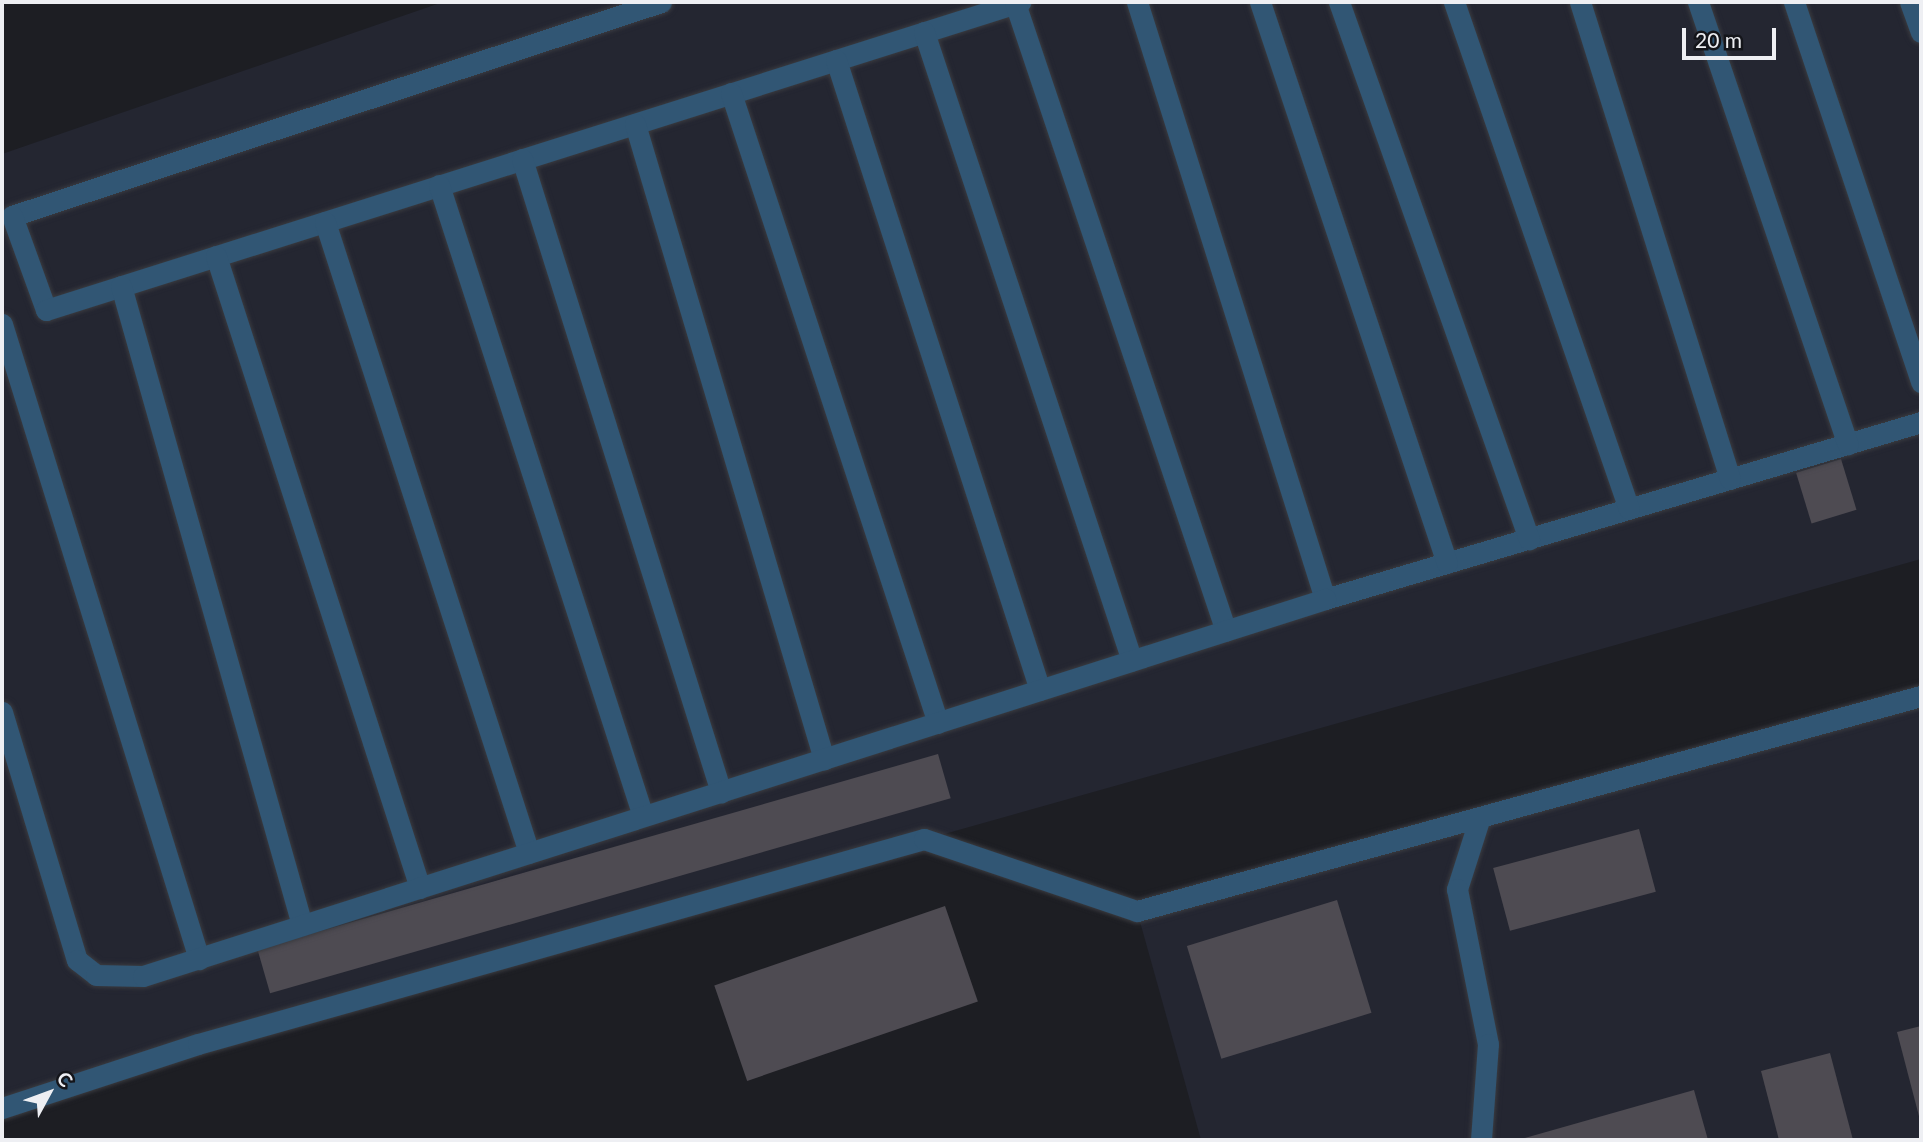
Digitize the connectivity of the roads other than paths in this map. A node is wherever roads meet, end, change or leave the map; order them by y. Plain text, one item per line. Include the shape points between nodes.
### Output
1 (662, 2) edge
2 (1138, 2) edge
3 (1260, 2) edge
4 (1339, 2) edge
5 (1454, 2) edge
6 (1580, 2) edge
7 (1699, 2) edge
8 (1794, 2) edge
9 (1910, 2) edge
10 (1018, 3) edge
11 (924, 32) junction
12 (1921, 32) edge
13 (836, 60) junction
14 (732, 93) junction
15 (635, 124) junction
16 (522, 159) junction
17 (439, 186) junction
18 (325, 222) junction
19 (216, 256) junction
20 (121, 286) junction
21 (2, 324) edge
22 (1921, 382) edge
23 (1921, 422) edge
24 (1848, 444) junction
25 (1730, 479) junction
26 (1629, 509) junction
27 (1529, 539) junction
28 (1447, 563) junction
29 (1325, 600) junction
30 (1226, 631) junction
31 (1132, 661) junction
32 (1040, 690) junction
33 (1921, 696) edge
34 (2, 712) edge
35 (938, 723) junction
36 (824, 759) junction
37 (720, 792) junction
38 (640, 807) dead end
39 (1480, 817) junction
40 (529, 853) junction
41 (419, 888) junction
42 (302, 925) junction
43 (198, 959) junction
44 (2, 1108) edge
45 (1481, 1140) edge

1 - 20 lane via 12,216 46,310
2 - 29 lane
3 - 28 lane
4 - 27 lane
5 - 26 lane
6 - 25 lane
7 - 24 lane
8 - 22 lane
9 - 12 lane
10 - 11 lane
10 - 30 lane
11 - 13 lane
11 - 31 lane
13 - 14 lane
13 - 32 lane
14 - 15 lane
14 - 35 lane
15 - 16 lane
15 - 36 lane
16 - 17 lane
16 - 37 lane
17 - 18 lane
17 - 38 lane
18 - 19 lane
18 - 40 lane
19 - 20 lane
19 - 41 lane
20 - 42 lane
21 - 43 lane
23 - 24 lane
24 - 25 lane
25 - 26 lane
26 - 27 lane
27 - 28 lane
28 - 29 lane
29 - 30 lane
30 - 31 lane
31 - 32 lane
32 - 35 lane
33 - 39 lane
34 - 43 lane via 77,960 96,975 143,976
35 - 36 lane
36 - 37 lane
37 - 40 lane
39 - 44 lane via 1137,911 924,839 198,1044
39 - 45 lane via 1457,889 1488,1044
40 - 41 lane
41 - 42 lane
42 - 43 lane

